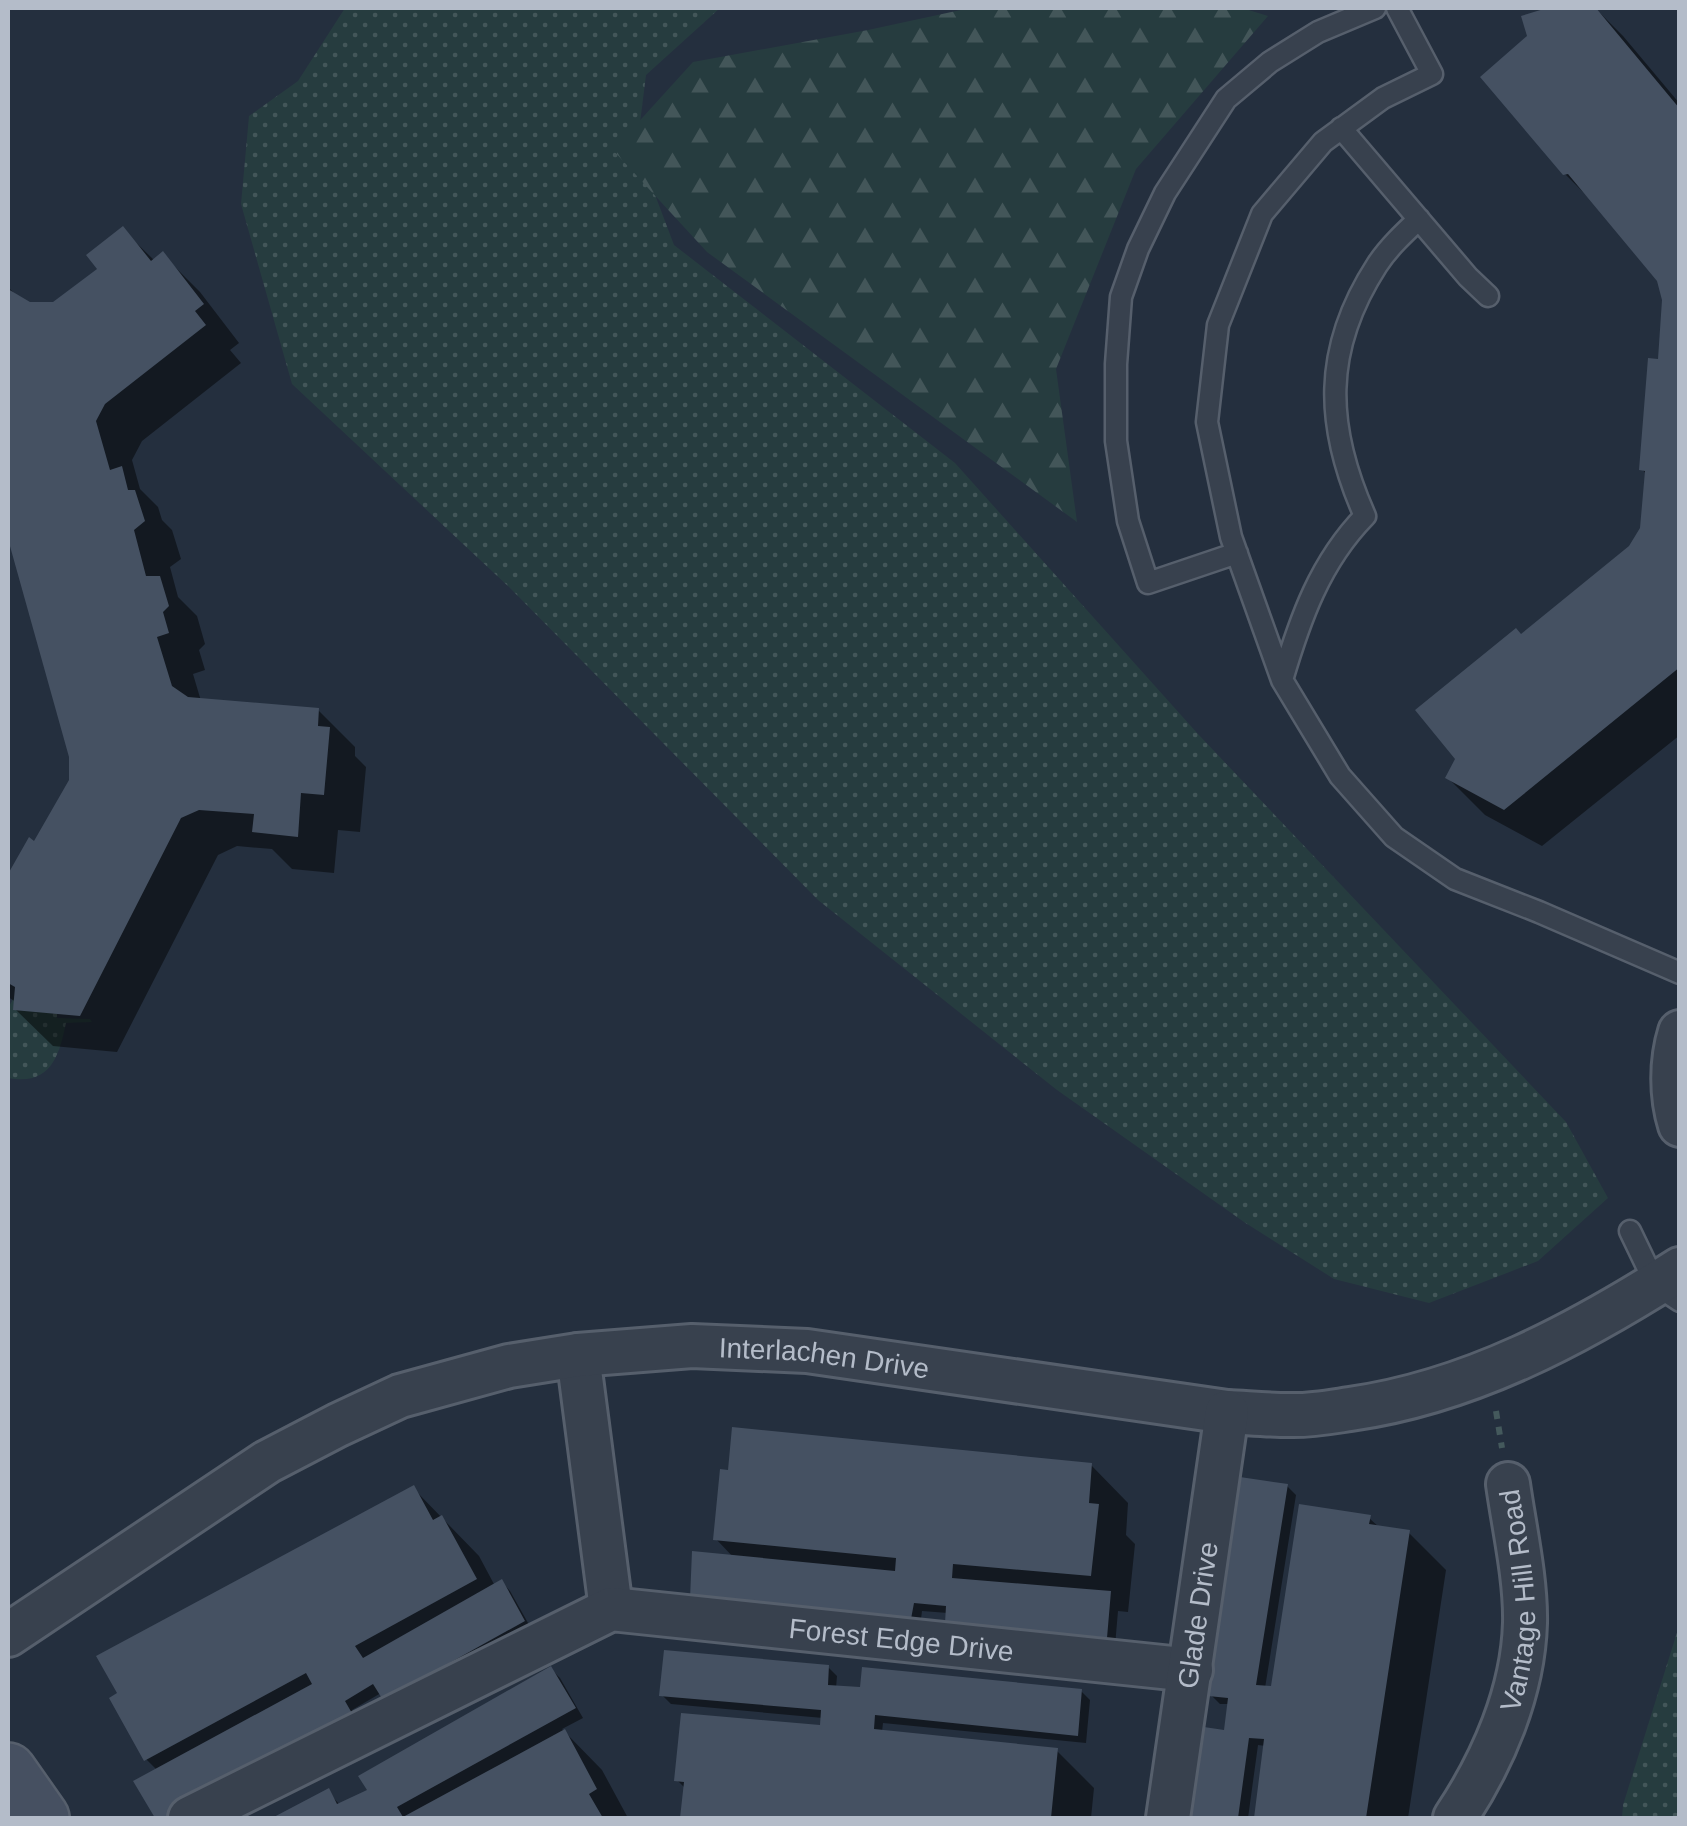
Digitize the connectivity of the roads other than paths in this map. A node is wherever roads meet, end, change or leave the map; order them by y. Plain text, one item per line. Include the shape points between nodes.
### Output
1 (1375, 8) edge
2 (1398, 8) edge
3 (1341, 128) junction
4 (1418, 219) junction
5 (1488, 296) dead end
6 (1237, 553) junction
7 (1282, 680) junction
8 (1680, 973) edge
9 (1680, 1032) edge
10 (1680, 1125) edge
11 (1630, 1230) dead end
12 (1672, 1285) edge
13 (578, 1354) junction
14 (1227, 1412) junction
15 (1508, 1484) road end
16 (611, 1609) junction
17 (8, 1635) edge
18 (1191, 1670) junction
19 (8, 1770) edge
20 (40, 1818) edge
21 (190, 1818) edge
22 (1168, 1818) edge
23 (1456, 1818) edge

1 - 6 lane via 1318,32 1226,99 1165,193 1121,297 1116,441 1128,520 1148,583
2 - 3 lane via 1432,74
3 - 4 lane
3 - 6 lane via 1262,214 1218,325 1207,422
4 - 5 lane
4 - 7 lane via 1379,262 1343,336 1334,381 1336,426 1365,516 1321,575
6 - 7 lane
7 - 8 lane via 1340,776 1394,837 1455,879
9 - 10 street via 1674,1105
11 - 12 lane
12 - 14 street, Interlachen Drive via 1490,1372 1387,1404 1291,1416
13 - 14 street, Interlachen Drive via 692,1346 807,1350
13 - 16 street
13 - 17 street, Interlachen Drive via 400,1396 338,1425 267,1462
14 - 18 street, Glade Drive
15 - 23 street, Vantage Hill Road via 1525,1622 1520,1668 1509,1712
16 - 18 street, Forest Edge Drive
16 - 21 street
18 - 22 street, Glade Drive
19 - 20 street

